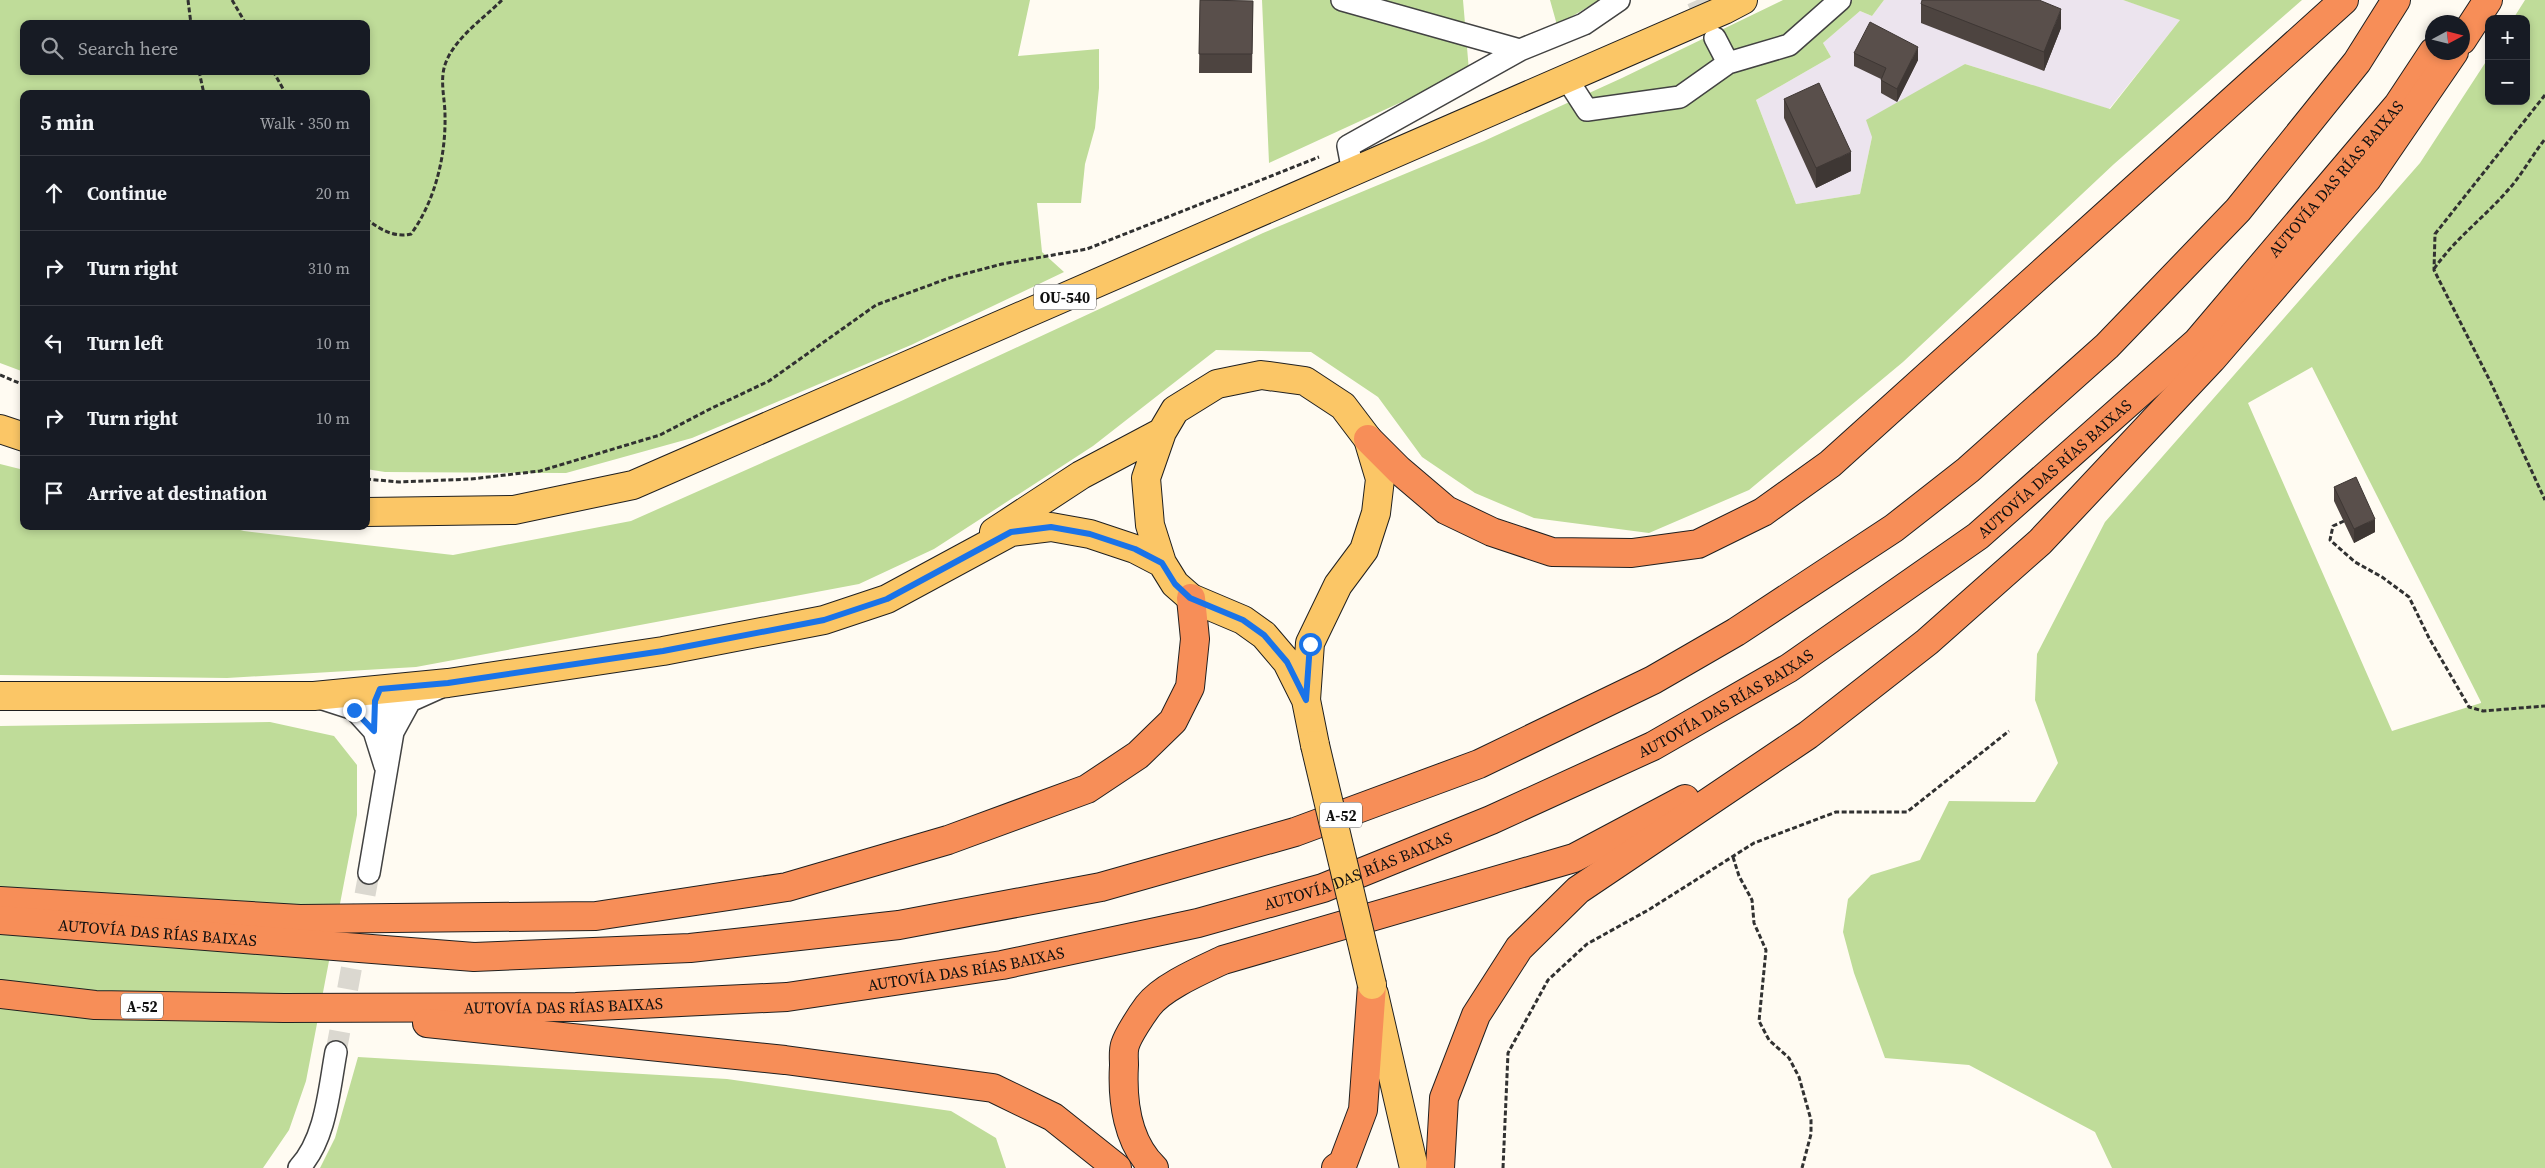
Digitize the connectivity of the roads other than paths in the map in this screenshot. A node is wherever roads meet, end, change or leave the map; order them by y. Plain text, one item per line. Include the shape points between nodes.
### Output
1 (1342, 0) edge
2 (1619, 0) edge
3 (1743, 0) edge
4 (1840, 0) edge
5 (2344, 0) edge
6 (2396, 0) edge
7 (2467, 0) edge
8 (2488, 0) edge
9 (2457, 15) edge
10 (2470, 28) edge
11 (1715, 38) tunnel mouth
12 (1520, 50) junction
13 (2428, 60) edge
14 (2449, 60) edge
15 (1728, 63) junction
16 (1567, 79) junction
17 (1353, 172) junction
18 (0, 430) edge
19 (1162, 432) junction
20 (20, 436) edge
21 (0, 438) edge
22 (1368, 439) junction
23 (20, 441) edge
24 (370, 512) edge
25 (961, 558) junction
26 (1162, 563) junction
27 (1190, 598) junction
28 (448, 683) junction
29 (380, 689) junction
30 (0, 696) edge
31 (314, 696) junction
32 (1306, 700) junction
33 (383, 732) junction
34 (1808, 735) junction
35 (369, 873) tunnel mouth
36 (0, 901) edge
37 (0, 920) edge
38 (1372, 985) junction
39 (0, 994) edge
40 (284, 1008) junction
41 (336, 1052) tunnel mouth
42 (299, 1168) edge
43 (1117, 1168) edge
44 (1154, 1168) edge
45 (1336, 1168) edge
46 (1414, 1168) edge
47 (1440, 1168) edge

1 - 12 street
2 - 12 street via 1584,24
3 - 16 main road, OU-540
4 - 15 street via 1789,45
5 - 22 highway via 1830,464 1763,512 1698,544 1632,553 1552,552 1492,532 1446,510
6 - 37 highway, AUTOVÍA DAS RÍAS BAIXAS / A-52 via 2357,62 2238,210 2107,346 1968,470 1894,528 1736,632 1653,680 1479,764 1294,832 1101,886 899,925 718,945 474,957
7 - 9 highway
8 - 10 highway
11 - 15 street
12 - 17 street via 1348,146
13 - 40 highway, AUTOVÍA DAS RÍAS BAIXAS / A-52 via 2398,105 2197,342 1978,536 1789,668 1654,746 1491,820 1322,888 1198,923 1002,965 787,997 576,1007
14 - 34 highway via 2367,179 2212,359 2060,521 1927,642
15 - 16 street via 1680,97 1587,110
16 - 17 main road, OU-540
17 - 24 main road, OU-540 via 633,485 514,510
18 - 20 main road
19 - 22 main road via 1175,410 1217,384 1261,375 1305,381 1343,406
19 - 25 main road via 1080,475 1003,525
19 - 26 main road via 1146,478 1150,525
21 - 23 main road
22 - 32 main road via 1380,479 1376,513 1364,550 1338,585 1310,644
25 - 26 main road via 1011,532 1051,527 1090,534
25 - 28 main road via 887,599 824,620 663,651
26 - 27 main road via 1175,584
27 - 32 main road via 1243,620 1264,635 1287,662
27 - 36 highway via 1195,639 1190,687 1173,721 1138,756 1088,789 948,840 787,887 596,916 300,919
28 - 29 main road
28 - 33 street via 410,702
29 - 31 main road
29 - 33 street via 389,699
30 - 31 main road
31 - 33 street via 354,710
32 - 38 main road, bridge
33 - 35 street via 386,769
34 - 44 highway via 1574,858 1223,960 1184,979 1149,1004 1125,1046 1122,1092 1134,1138
34 - 47 highway via 1578,890 1519,948 1476,1015 1444,1098
38 - 45 highway via 1363,1110 1343,1163
38 - 46 main road
39 - 40 highway, AUTOVÍA DAS RÍAS BAIXAS / A-52 via 95,1005
40 - 43 highway via 785,1060 993,1088 1053,1117
41 - 42 street via 326,1107 311,1155

